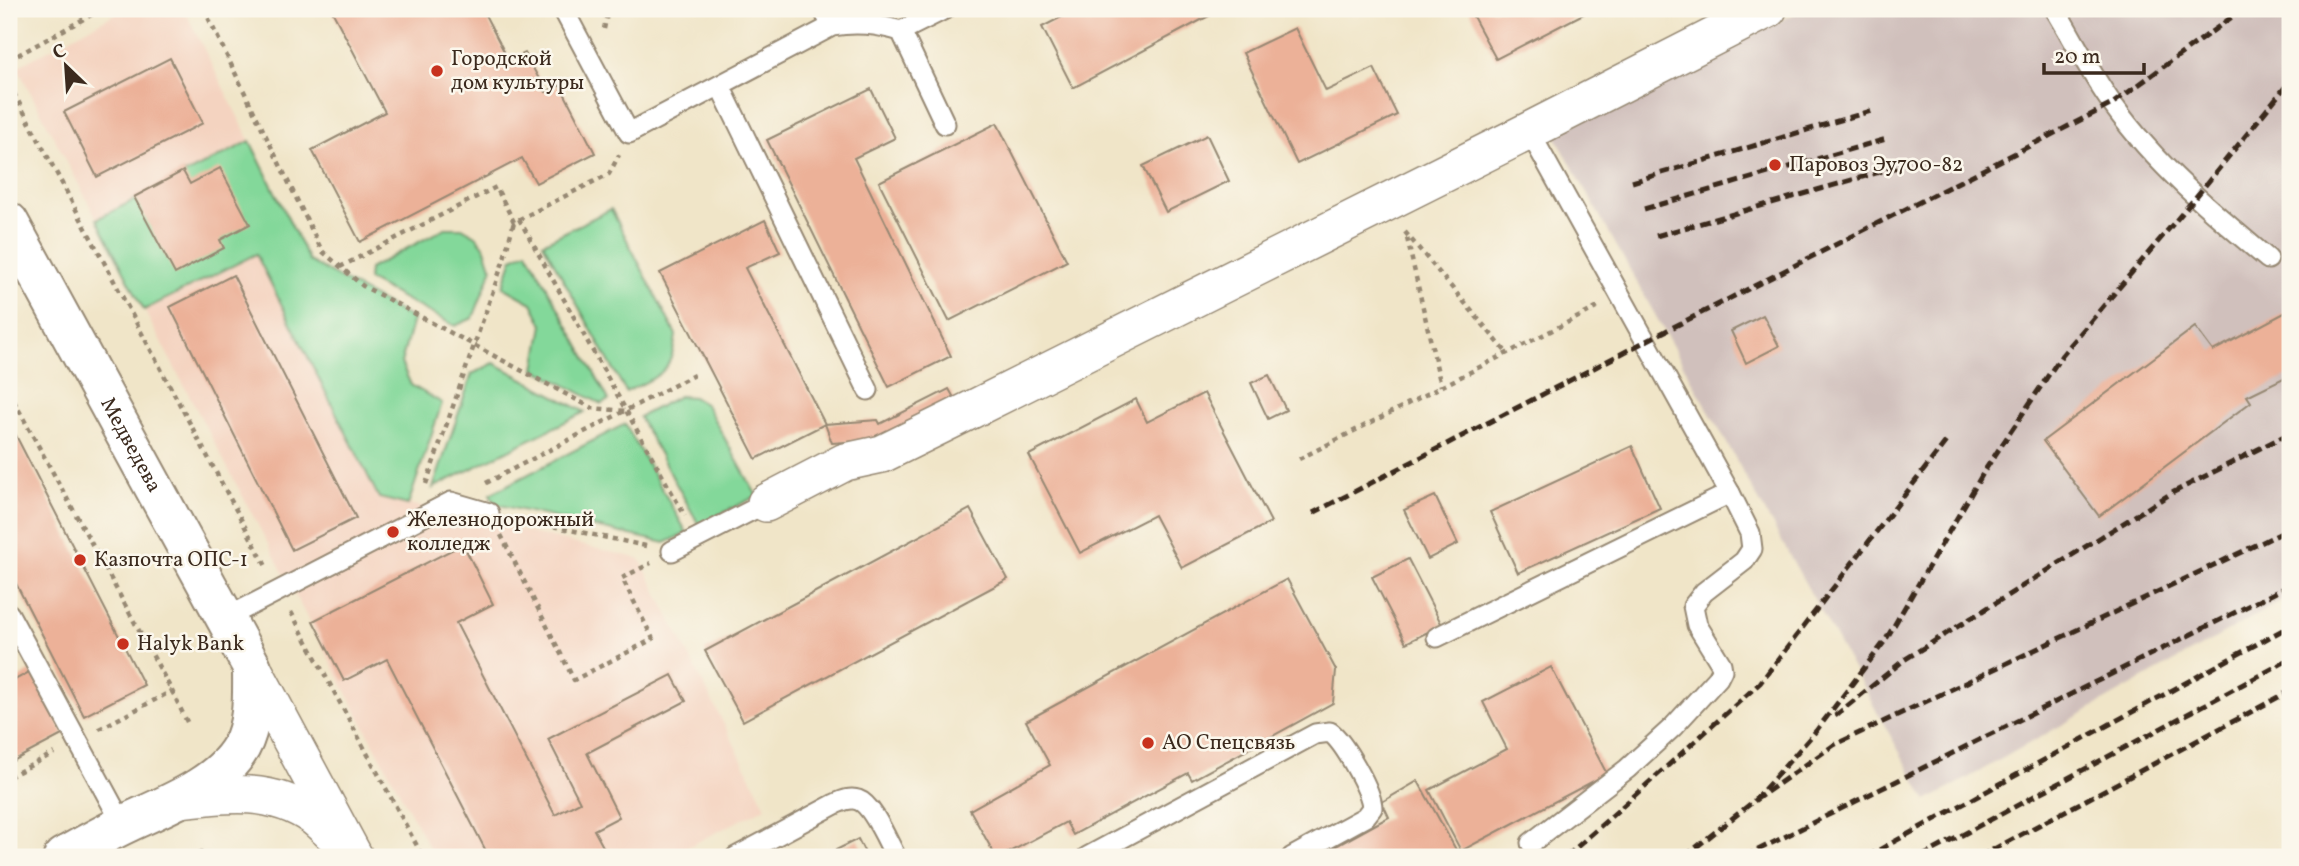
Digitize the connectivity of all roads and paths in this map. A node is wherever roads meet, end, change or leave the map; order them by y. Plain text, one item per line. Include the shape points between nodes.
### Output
1 (102, 9) edge
2 (204, 9) edge
3 (563, 9) edge
4 (945, 9) edge
5 (1768, 9) edge
6 (2055, 9) edge
7 (827, 18) edge
8 (901, 31) junction
9 (9, 61) edge
10 (9, 84) edge
11 (720, 86) junction
12 (944, 124) dead end
13 (1529, 131) junction
14 (629, 134) junction
15 (516, 221) junction
16 (9, 222) edge
17 (2268, 259) dead end
18 (340, 267) junction
19 (1621, 296) junction
20 (474, 345) junction
21 (1507, 353) junction
22 (694, 375) dead end
23 (1441, 387) junction
24 (868, 390) dead end
25 (9, 392) edge
26 (626, 411) junction
27 (1299, 459) dead end
28 (1730, 493) junction
29 (451, 502) junction
30 (766, 503) joint
31 (489, 513) junction
32 (413, 521) junction
33 (698, 538) junction
34 (672, 551) junction
35 (280, 591) junction
36 (9, 617) edge
37 (224, 619) junction
38 (1437, 638) dead end
39 (252, 667) junction
40 (188, 724) dead end
41 (181, 799) junction
42 (123, 825) junction
43 (1531, 844) dead end
44 (351, 852) edge
45 (62, 857) edge
46 (190, 857) edge
47 (204, 857) edge
48 (423, 857) edge
49 (736, 857) edge
50 (896, 857) edge
51 (1087, 857) edge
52 (1292, 857) edge

1 - 9 path
2 - 18 path via 322,251
3 - 14 lane
4 - 8 lane
5 - 13 street
6 - 17 lane via 2112,104 2157,157 2195,198
7 - 8 lane
7 - 11 lane
8 - 12 lane
10 - 35 path
11 - 14 lane
11 - 24 lane
13 - 19 lane
13 - 30 street via 881,454 845,462
14 - 15 path via 609,174
15 - 18 path via 496,187
15 - 20 path
15 - 26 path
16 - 37 street, Медведева
18 - 20 path via 363,286
19 - 21 path
19 - 28 lane
20 - 26 path via 593,408
20 - 32 path
21 - 23 path
21 - 23 path via 1407,237
22 - 26 path
23 - 27 path
25 - 40 path
26 - 29 path
26 - 33 path
28 - 38 lane
28 - 43 lane via 1752,548 1744,561 1693,606 1697,625 1721,664 1718,678 1626,769
29 - 31 lane
29 - 32 lane
30 - 33 lane
31 - 34 path
31 - 34 path via 574,680 653,639 622,578
32 - 35 lane
33 - 34 lane
35 - 37 lane
35 - 48 path
36 - 42 lane
37 - 39 street, Медведева
39 - 41 street via 249,725 241,747 226,768
39 - 44 street
41 - 42 street
41 - 44 street via 226,793 265,796 314,817
42 - 45 street
46 - 47 path via 201,852
49 - 50 lane via 846,800 866,806
51 - 52 lane via 1315,734 1330,732 1340,741 1372,808 1365,817

